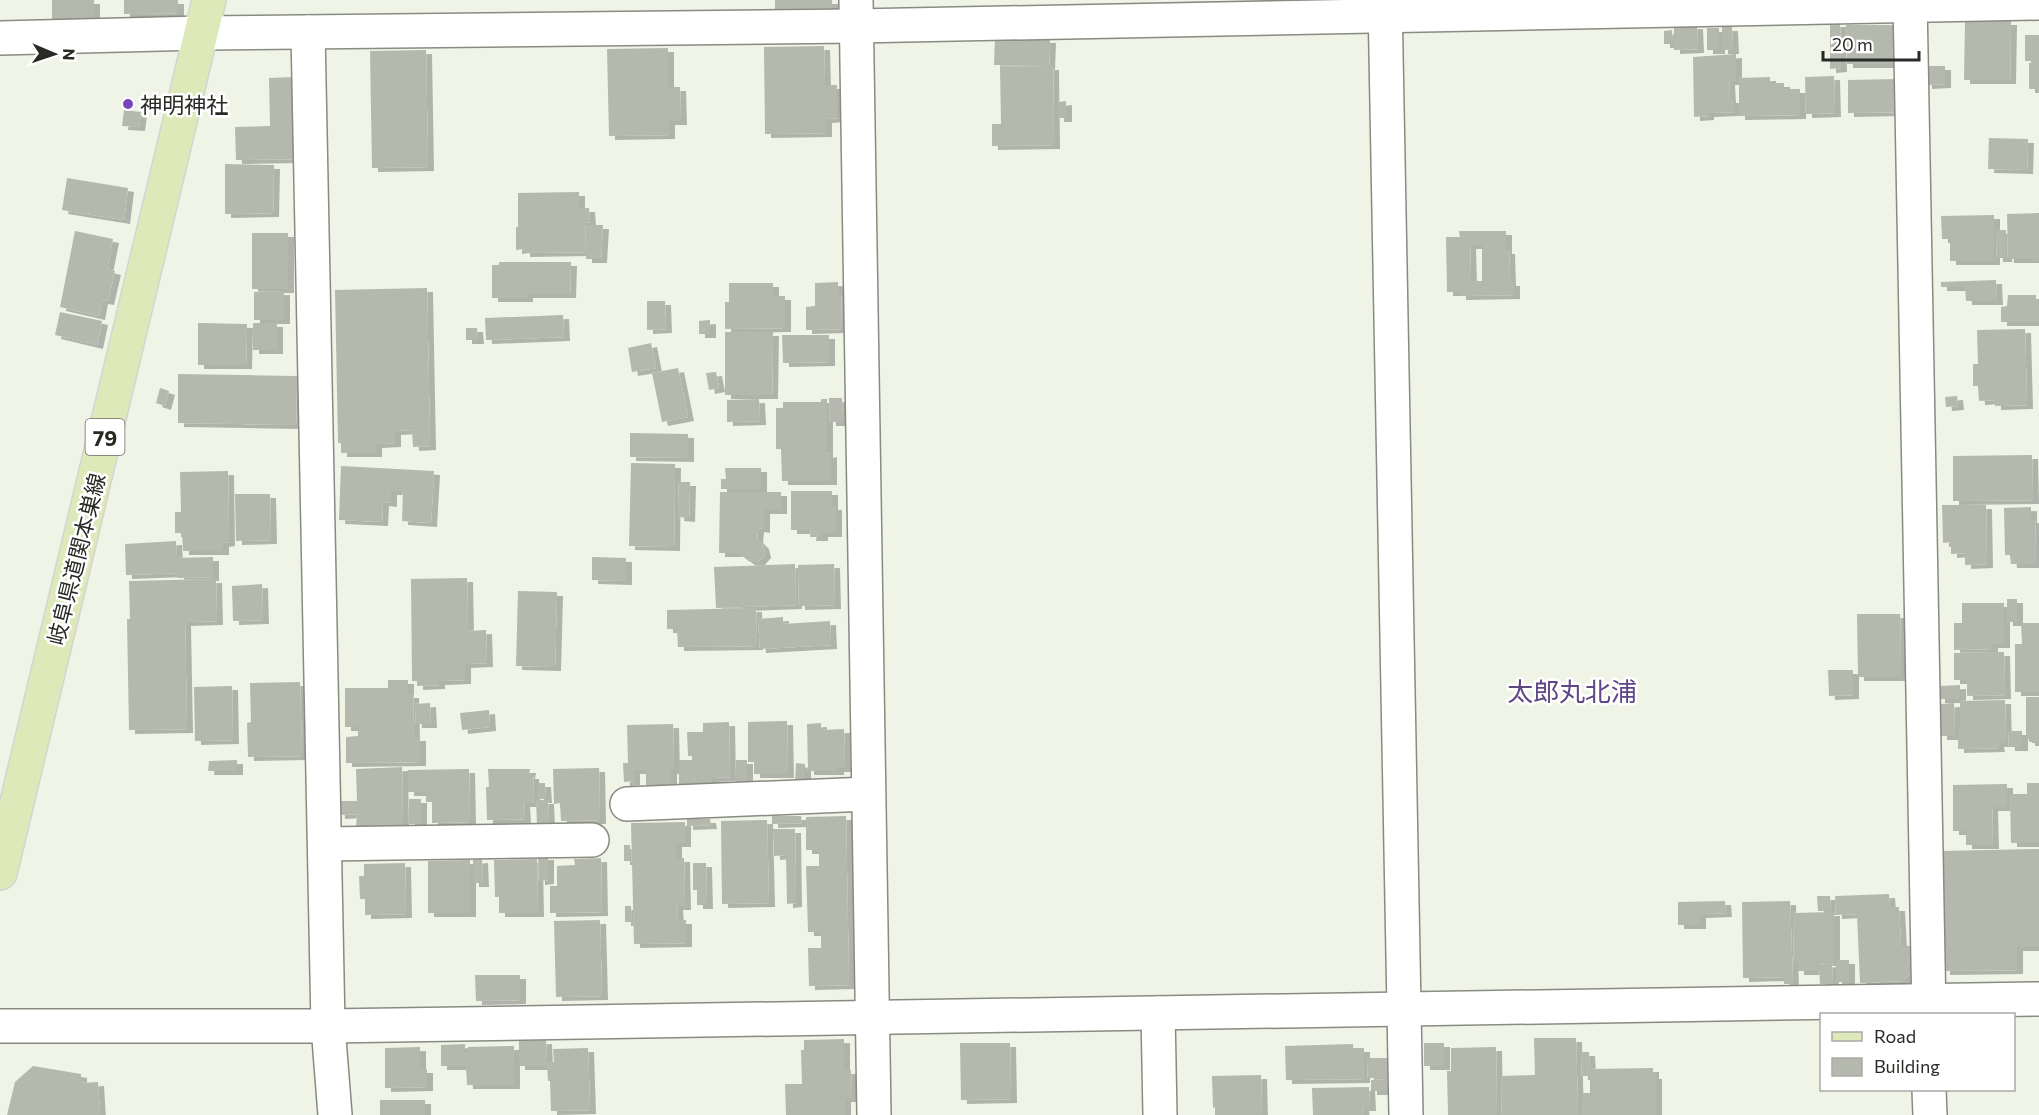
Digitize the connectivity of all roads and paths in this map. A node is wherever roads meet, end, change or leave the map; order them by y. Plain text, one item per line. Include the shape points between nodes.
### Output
1 (209, 0) edge
2 (1910, 2) edge
3 (2039, 3) edge
4 (1385, 7) edge
5 (856, 13) edge
6 (308, 32) junction
7 (202, 33) junction
8 (0, 38) edge
9 (868, 794) junction
10 (627, 804) dead end
11 (592, 840) dead end
12 (325, 844) junction
13 (0, 873) edge
14 (2039, 999) edge
15 (1929, 1007) edge
16 (1404, 1009) junction
17 (1158, 1013) junction
18 (872, 1017) junction
19 (0, 1026) edge
20 (328, 1026) junction
21 (1929, 1091) edge
22 (335, 1115) edge
23 (874, 1115) edge
24 (1160, 1115) edge
25 (1406, 1115) edge
26 (1930, 1115) edge

1 - 7 main road, 岐阜県道関本巣線 / 79
2 - 3 street
2 - 4 street
2 - 15 street
4 - 5 street
4 - 16 street
5 - 6 street
5 - 9 street
6 - 7 street
6 - 12 street
7 - 8 street
7 - 13 main road, 岐阜県道関本巣線 / 79
9 - 10 street
9 - 18 street
11 - 12 street
12 - 20 street
14 - 15 street
15 - 16 street
16 - 17 street
16 - 25 street
17 - 18 street
17 - 24 street
18 - 20 street
18 - 23 street
19 - 20 street
20 - 22 street
21 - 26 street

